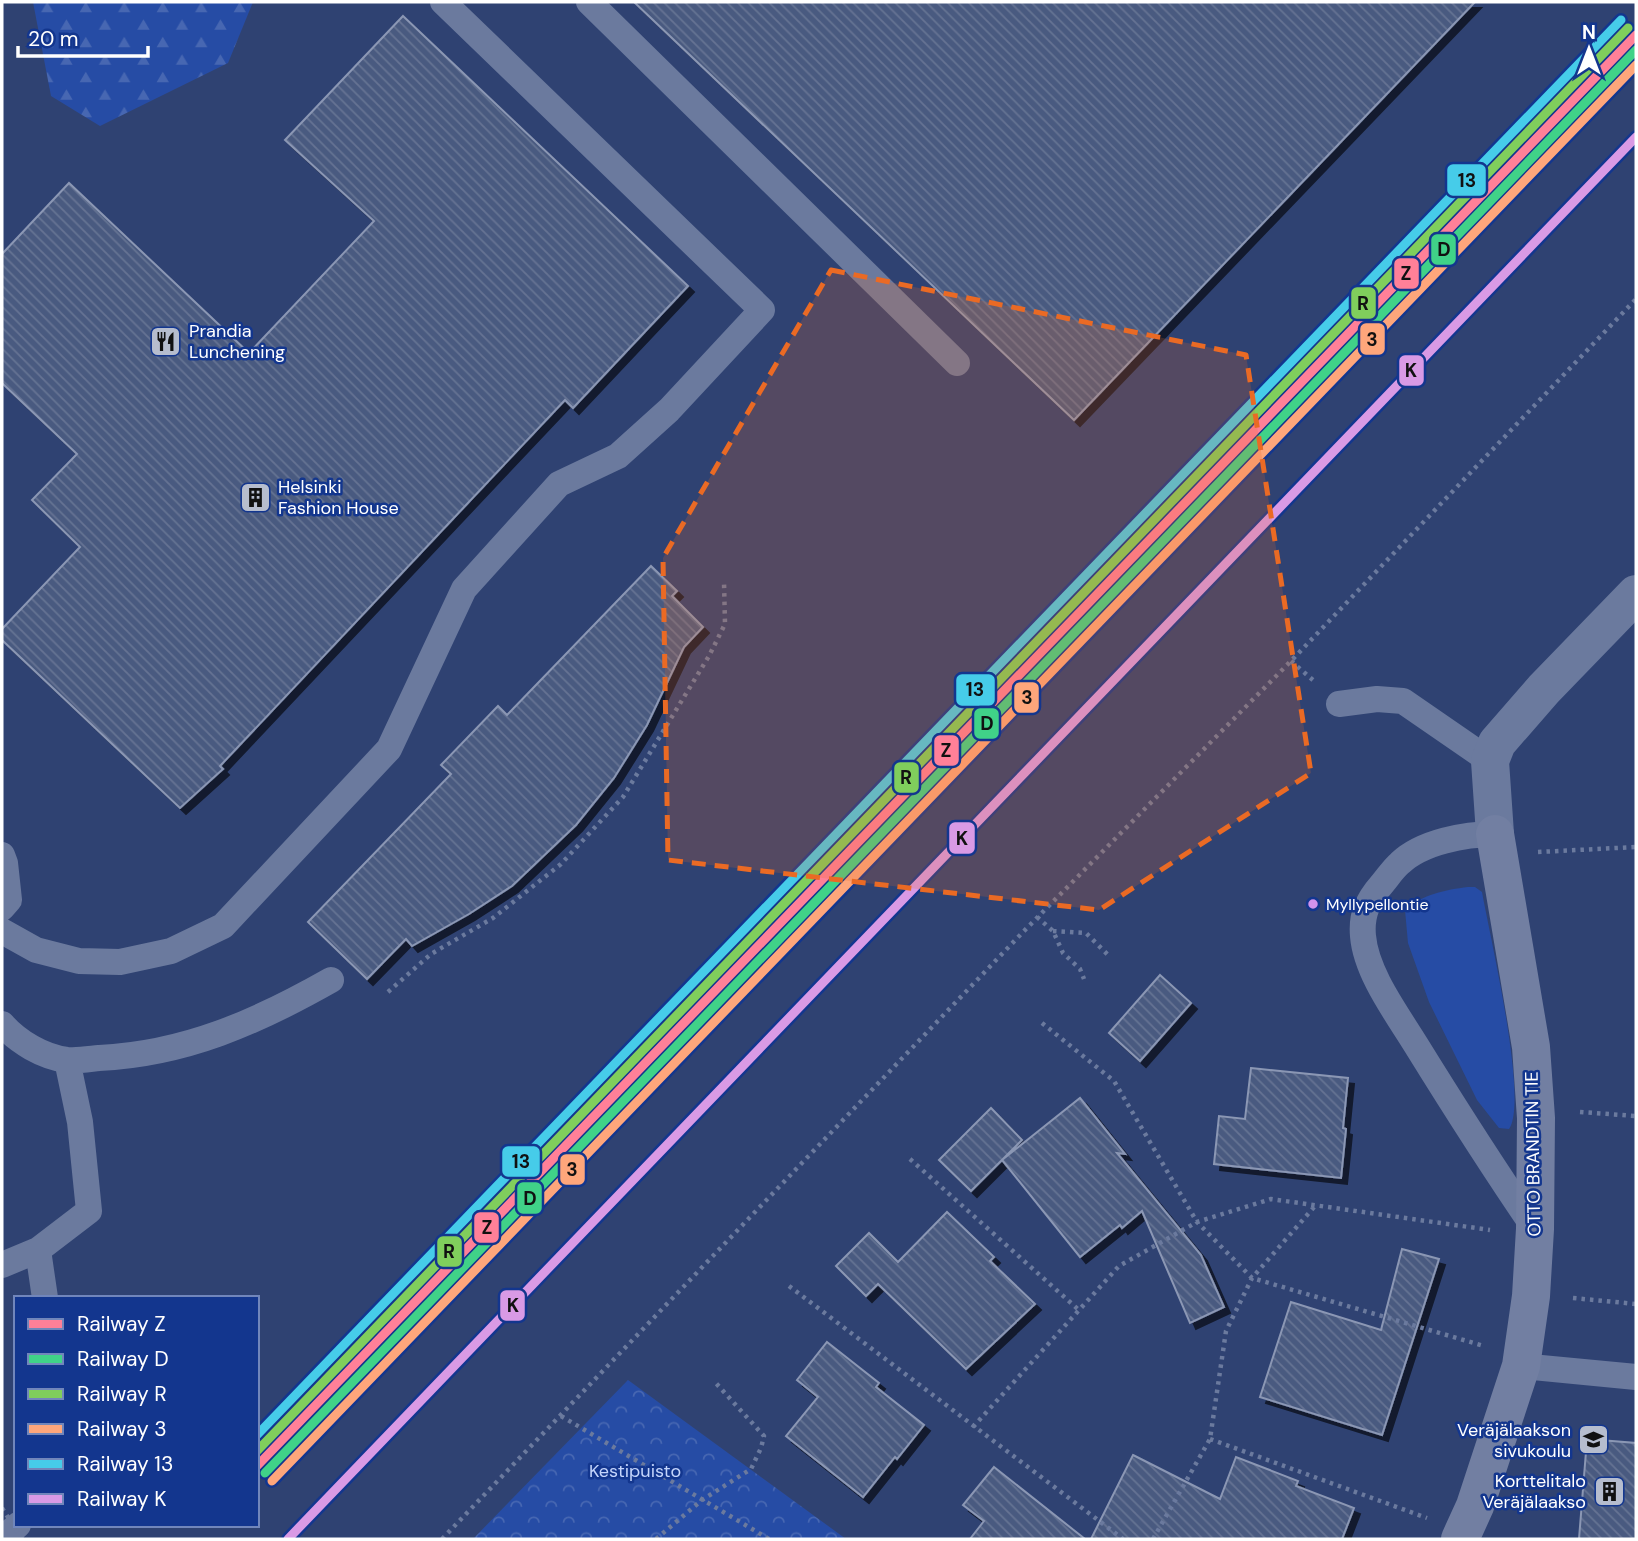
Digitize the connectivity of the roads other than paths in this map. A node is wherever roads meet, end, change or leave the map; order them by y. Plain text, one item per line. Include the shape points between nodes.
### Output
1 (443, 2) edge
2 (589, 2) edge
3 (957, 363) dead end
4 (1636, 594) edge
5 (1339, 704) dead end
6 (1490, 761) junction
7 (1495, 834) junction
8 (2, 855) edge
9 (2, 908) edge
10 (2, 931) edge
11 (331, 980) dead end
12 (2, 1024) edge
13 (67, 1060) junction
14 (1535, 1229) junction
15 (37, 1250) junction
16 (2, 1265) edge
17 (45, 1296) edge
18 (1508, 1358) junction
19 (1636, 1377) edge
20 (16, 1527) edge
21 (2, 1539) edge
22 (1460, 1539) edge

1 - 10 lane via 762,310 669,410 618,456 559,484 464,589 389,749 223,926 171,951 120,962 79,961 36,950
2 - 3 lane
4 - 6 street via 1513,723
5 - 6 lane via 1403,701
6 - 7 street, OTTO BRANDTIN TIE
7 - 14 street, OTTO BRANDTIN TIE via 1531,1047
7 - 14 lane via 1437,842 1402,861 1368,900 1362,918 1363,938 1369,963 1401,1021
8 - 9 lane via 9,900
11 - 13 lane via 279,1010 175,1048
12 - 13 lane via 33,1049
13 - 15 lane via 80,1122 89,1211
14 - 18 street, OTTO BRANDTIN TIE via 1531,1297
15 - 16 lane
15 - 17 lane
18 - 19 lane
18 - 22 street, OTTO BRANDTIN TIE via 1479,1495
20 - 21 lane

